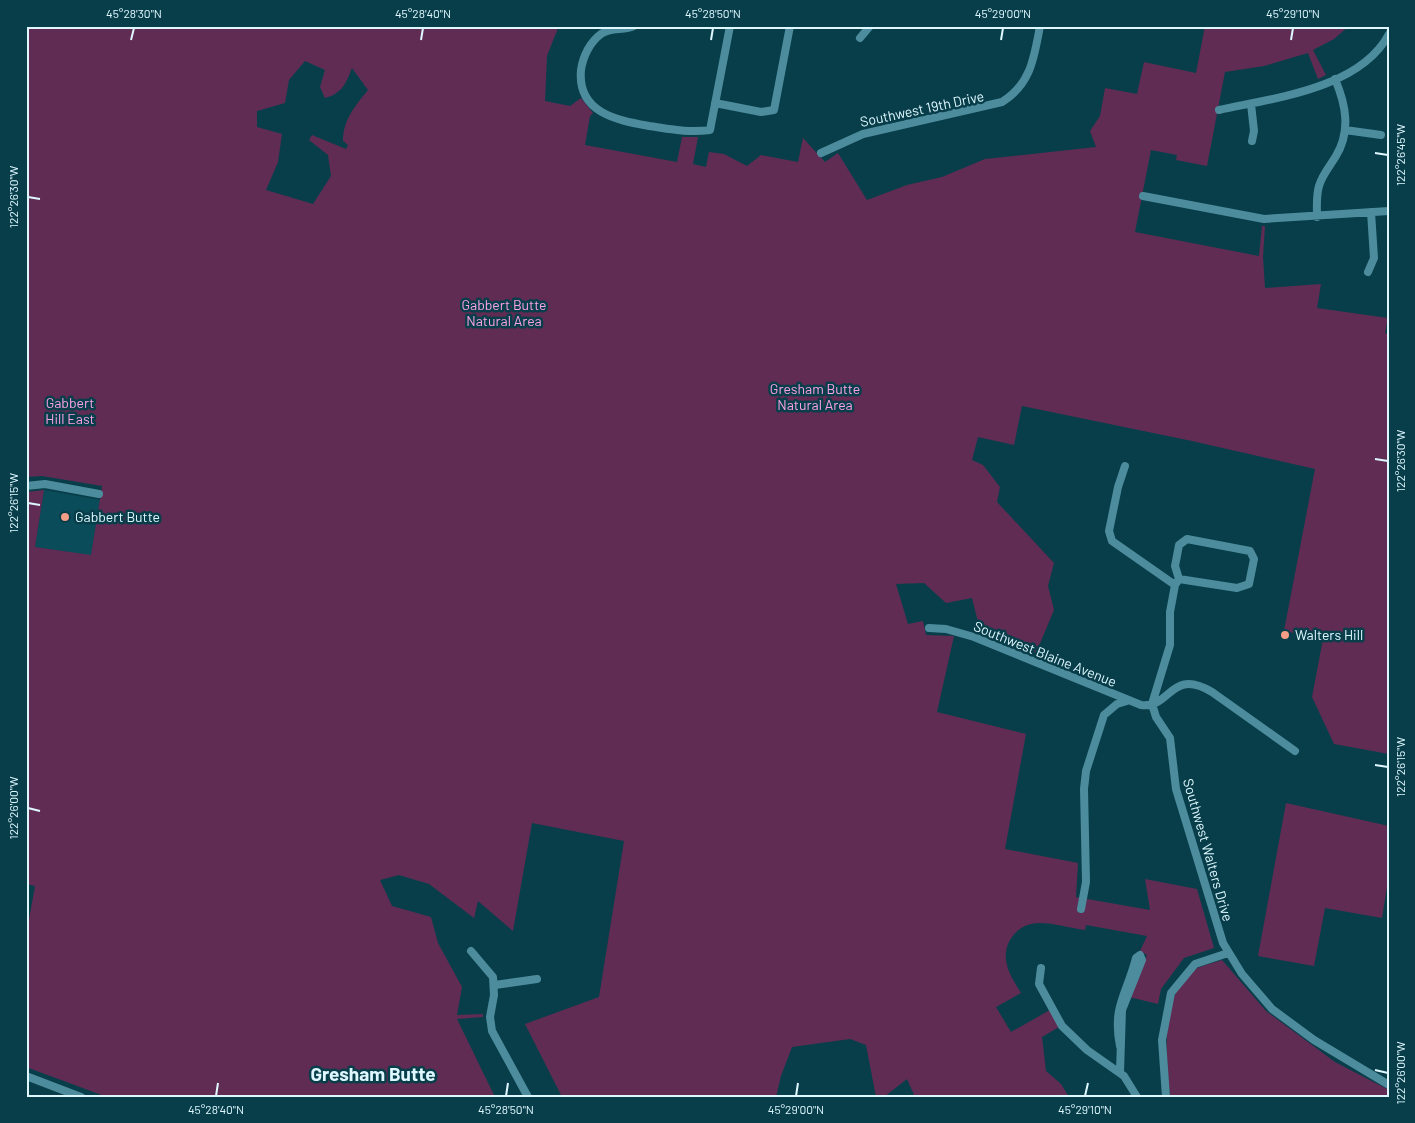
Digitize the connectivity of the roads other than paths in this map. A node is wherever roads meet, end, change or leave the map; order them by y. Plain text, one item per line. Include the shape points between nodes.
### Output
1 (790, 26) edge
2 (870, 26) edge
3 (1040, 26) edge
4 (633, 27) edge
5 (728, 27) edge
6 (1389, 34) edge
7 (860, 38) dead end
8 (1335, 79) junction
9 (715, 103) junction
10 (1251, 104) junction
11 (1219, 110) dead end
12 (1345, 130) junction
13 (1381, 135) dead end
14 (1252, 141) dead end
15 (821, 153) dead end
16 (1143, 196) dead end
17 (1389, 211) edge
18 (1371, 212) junction
19 (1317, 217) junction
20 (1368, 272) dead end
21 (1125, 466) dead end
22 (26, 486) edge
23 (99, 494) dead end
24 (1177, 582) junction
25 (929, 628) dead end
26 (1127, 701) junction
27 (1152, 704) junction
28 (1295, 751) dead end
29 (1081, 909) dead end
30 (471, 951) dead end
31 (1228, 953) junction
32 (1041, 968) dead end
33 (537, 979) dead end
34 (495, 984) junction
35 (1120, 1046) junction
36 (1120, 1072) junction
37 (26, 1076) edge
38 (1389, 1085) edge
39 (81, 1097) edge
40 (528, 1097) edge
41 (1137, 1097) edge
42 (1166, 1097) edge

1 - 9 street via 774,110 761,112
2 - 7 street
3 - 15 street, Southwest 19th Drive via 1030,74 1017,92 1002,102 863,134
4 - 9 street via 602,33 587,52 581,79 590,102 607,116 622,121 685,132 710,130
5 - 9 street
6 - 8 street via 1375,54
8 - 10 street via 1291,96
8 - 12 street via 1344,102
10 - 11 street
10 - 14 street
12 - 13 street
12 - 19 street via 1339,150 1320,180
16 - 19 street via 1256,218
17 - 18 street
18 - 19 street
18 - 20 street via 1374,258
21 - 24 street via 1109,531 1112,541
22 - 23 street via 45,484
24 - 24 street via 1243,588 1250,580 1254,559 1245,549 1187,539 1179,545 1175,566
24 - 27 street via 1170,612 1170,645
25 - 26 street, Southwest Blaine Avenue via 974,637
26 - 27 street, Southwest Blaine Avenue
26 - 29 street via 1117,704 1104,715 1086,771 1086,882
27 - 28 street via 1184,684 1198,684
27 - 31 street, Southwest Walters Drive via 1170,738 1176,789 1217,927
30 - 34 street via 489,971
31 - 38 street, Southwest Walters Drive via 1253,989 1284,1019 1362,1071
31 - 42 street via 1191,967 1171,993 1162,1040
32 - 36 street via 1039,984 1062,1026 1087,1050
33 - 34 street
34 - 40 street via 490,1010 492,1031
35 - 35 street via 1122,1010 1142,960 1140,955 1136,958 1119,1007
35 - 36 street
36 - 41 street
37 - 39 street

